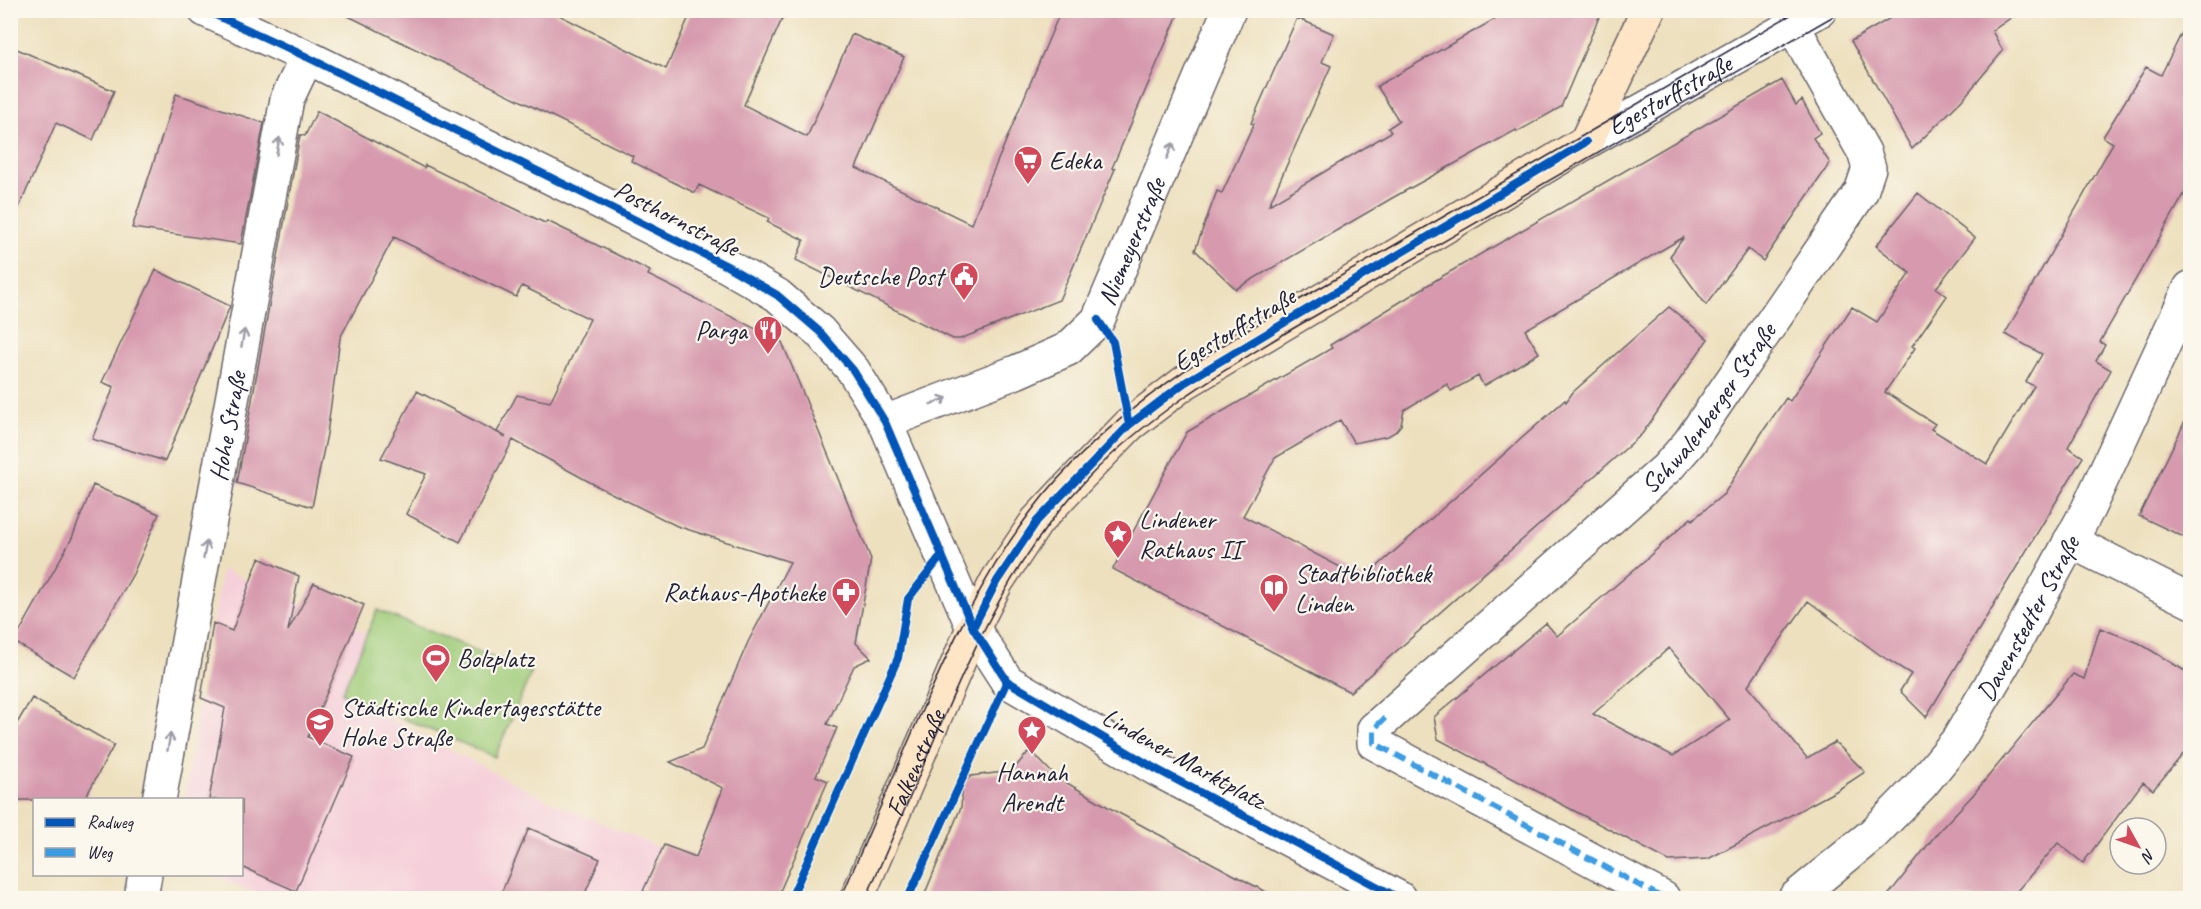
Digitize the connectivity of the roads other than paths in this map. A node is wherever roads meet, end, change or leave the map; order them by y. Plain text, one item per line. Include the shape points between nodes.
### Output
1 (205, 10) edge
2 (1229, 10) edge
3 (1648, 10) edge
4 (1820, 10) edge
5 (1793, 27) junction
6 (307, 57) junction
7 (1586, 142) junction
8 (2190, 288) edge
9 (885, 422) junction
10 (2070, 541) junction
11 (2190, 601) edge
12 (973, 628) junction
13 (159, 798) edge
14 (145, 876) edge
15 (141, 898) edge
16 (857, 898) edge
17 (1399, 898) edge
18 (1663, 898) edge
19 (1795, 898) edge

1 - 6 street, Posthornstraße
9 -> 2 street, Niemeyerstraße via 1068,349 1098,320
3 - 7 street
4 - 5 street, Egestorffstraße
5 - 7 street, Egestorffstraße
5 - 18 street, Schwalenberger Straße via 1864,152 1869,168 1861,192 1668,468 1374,729 1374,743
6 - 9 street, Posthornstraße via 717,260 777,295 820,332 853,370
13 -> 6 street, Hohe Straße via 287,99
7 - 12 street, Egestorffstraße via 1184,383 1129,425 1037,522 997,581
8 - 10 street, Davenstedter Straße
9 - 12 street, Posthornstraße
10 - 11 street
10 - 19 street, Davenstedter Straße via 1958,740 1873,834
12 - 16 street, Falkenstraße
12 - 17 street, Lindener Marktplatz via 1007,681 1156,769
14 - 15 street

